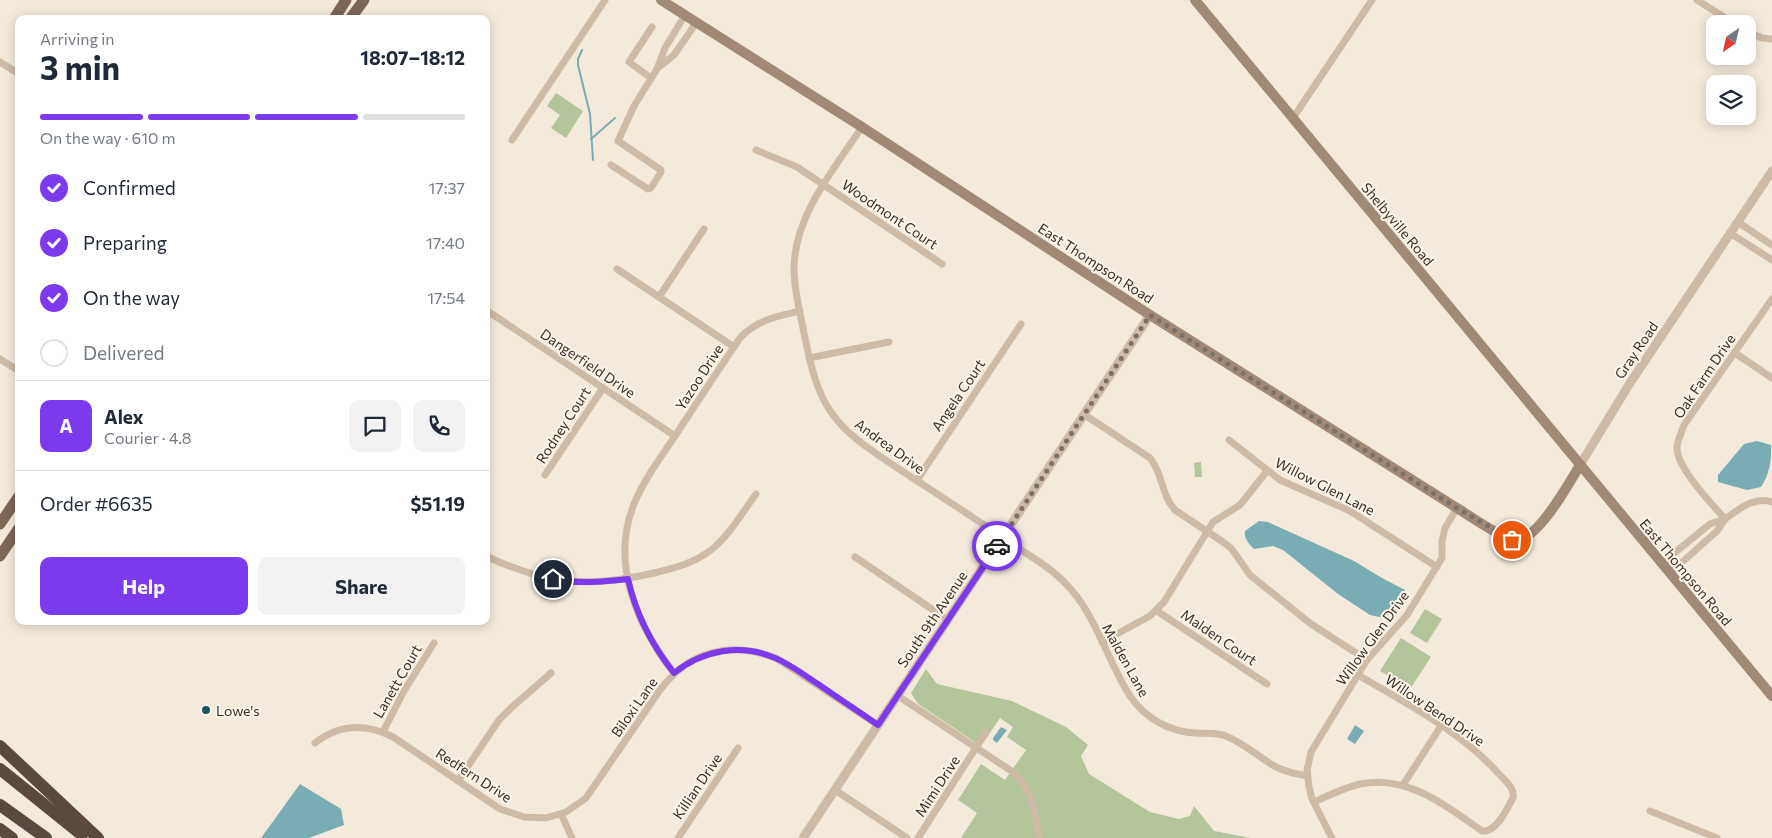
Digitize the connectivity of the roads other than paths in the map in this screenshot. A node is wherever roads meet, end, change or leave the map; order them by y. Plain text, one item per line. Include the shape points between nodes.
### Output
1 (346, 0) edge
2 (364, 0) edge
3 (605, 0) edge
4 (661, 0) edge
5 (1195, 0) edge
6 (1697, 0) edge
7 (1369, 1) edge
8 (337, 15) edge
9 (353, 15) edge
10 (685, 15) junction
11 (1721, 15) edge
12 (696, 23) junction
13 (652, 27) dead end
14 (1756, 35) edge
15 (1772, 39) edge
16 (0, 62) edge
17 (657, 69) junction
18 (15, 71) edge
19 (651, 78) junction
20 (1293, 118) junction
21 (862, 127) junction
22 (512, 140) dead end
23 (756, 150) dead end
24 (611, 165) dead end
25 (1772, 171) edge
26 (824, 185) junction
27 (1738, 222) junction
28 (704, 229) dead end
29 (1730, 233) junction
30 (1772, 245) edge
31 (1772, 260) edge
32 (942, 264) dead end
33 (617, 268) dead end
34 (659, 297) junction
35 (1772, 299) edge
36 (800, 311) junction
37 (490, 313) edge
38 (1150, 315) junction
39 (1021, 324) dead end
40 (889, 342) dead end
41 (734, 347) junction
42 (1734, 353) junction
43 (809, 358) junction
44 (0, 359) edge
45 (15, 368) edge
46 (1772, 378) edge
47 (603, 388) junction
48 (1085, 415) junction
49 (675, 436) junction
50 (1229, 440) dead end
51 (1580, 465) junction
52 (1267, 471) junction
53 (545, 475) dead end
54 (916, 480) junction
55 (756, 494) dead end
56 (15, 502) edge
57 (1772, 502) edge
58 (1457, 508) junction
59 (1725, 519) junction
60 (0, 524) edge
61 (1207, 531) junction
62 (15, 534) edge
63 (1003, 538) junction
64 (1520, 540) joint
65 (0, 556) edge
66 (490, 557) edge
67 (854, 557) dead end
68 (1662, 563) junction
69 (1437, 567) junction
70 (1670, 573) junction
71 (628, 579) junction
72 (1157, 611) junction
73 (948, 620) junction
74 (1102, 642) junction
75 (434, 643) dead end
76 (1368, 660) junction
77 (551, 673) dead end
78 (674, 673) junction
79 (1358, 675) junction
80 (1267, 684) dead end
81 (898, 696) junction
82 (1772, 696) edge
83 (878, 725) junction
84 (1441, 726) junction
85 (383, 732) junction
86 (986, 732) dead end
87 (315, 743) dead end
88 (0, 746) edge
89 (738, 748) dead end
90 (977, 748) junction
91 (0, 770) edge
92 (1307, 776) junction
93 (458, 781) junction
94 (1403, 785) junction
95 (835, 790) junction
96 (1314, 802) junction
97 (0, 805) edge
98 (1650, 811) dead end
99 (561, 814) junction
100 (0, 829) edge
101 (12, 838) edge
102 (46, 838) edge
103 (86, 838) edge
104 (98, 838) edge
105 (572, 838) edge
106 (678, 838) edge
107 (803, 838) edge
108 (907, 838) edge
109 (916, 838) edge
110 (1039, 838) edge
111 (1332, 838) edge
112 (1717, 838) edge

1 - 8 main road
2 - 9 main road
3 - 22 street
4 - 10 main road, East Thompson Road
5 - 20 main road, Shelbyville Road
6 - 11 street
7 - 20 street
10 - 12 main road, East Thompson Road
10 - 17 street via 665,48
12 - 17 street via 674,54
12 - 21 main road, East Thompson Road
13 - 19 street via 629,62
14 - 15 street
16 - 18 street
17 - 19 street
19 - 24 street via 618,142 661,172 648,189
20 - 51 main road, Shelbyville Road
21 - 26 street
21 - 38 main road, East Thompson Road
23 - 26 street, Woodmont Court via 797,167
25 - 27 street, Gray Road
26 - 32 street, Woodmont Court
26 - 36 street via 803,223 796,248 795,282
27 - 29 street, Gray Road
27 - 30 street
28 - 34 street
29 - 31 street
29 - 51 street, Gray Road via 1630,383
33 - 34 street
34 - 41 street
35 - 42 street, Oak Farm Drive
36 - 41 street, Yazoo Drive via 760,322
36 - 43 street, Andrea Drive
37 - 47 street, Dangerfield Drive
38 - 48 street, South 9th Avenue
38 - 58 main road, East Thompson Road
39 - 54 street, Angela Court
40 - 43 street
41 - 49 street, Yazoo Drive
42 - 46 street
42 - 59 street, Oak Farm Drive via 1684,425 1677,448 1684,468
43 - 54 street, Andrea Drive via 818,389 838,422 864,446
44 - 45 street
47 - 49 street, Dangerfield Drive
47 - 53 street, Rodney Court
48 - 61 street via 1150,458 1170,505
48 - 63 street, South 9th Avenue
49 - 71 street, Yazoo Drive via 644,484 629,516 624,544
50 - 52 street, Willow Glen Lane
51 - 64 main road, Gray Road via 1536,530
51 - 68 main road, East Thompson Road
52 - 61 street via 1240,505 1216,520
52 - 69 street, Willow Glen Lane via 1285,483 1356,515
54 - 63 street, Andrea Drive
55 - 71 street via 724,538 704,555 669,570
56 - 60 main road
57 - 59 street via 1755,500
58 - 64 main road, East Thompson Road via 1512,540
58 - 69 street, Willow Glen Drive via 1445,528 1442,558
59 - 68 street via 1710,524
59 - 70 street via 1717,531
61 - 72 street
61 - 76 street via 1231,548 1250,576 1310,624
62 - 65 main road
63 - 73 street, South 9th Avenue
63 - 74 street, Malden Lane via 1054,573 1071,589
66 - 71 street via 532,575 564,581
67 - 73 street
68 - 70 main road, East Thompson Road
69 - 76 street, Willow Glen Drive via 1407,615
70 - 82 main road, East Thompson Road
71 - 78 street, Yazoo Drive via 640,619
72 - 74 street
72 - 80 street, Malden Court
73 - 81 street, South 9th Avenue
74 - 92 street, Malden Lane via 1129,694 1146,714 1159,723 1183,732 1227,736 1275,766
75 - 85 street, Lanett Court
76 - 79 street, Willow Glen Drive
77 - 93 street via 499,720
78 - 83 street, Biloxi Lane via 695,659 720,651 745,650 764,654 787,664
78 - 99 street, Biloxi Lane via 592,791 575,807
79 - 84 street, Willow Bend Drive
79 - 92 street, Willow Glen Drive via 1314,746
81 - 83 street, South 9th Avenue
81 - 90 street, Mimi Drive
83 - 95 street, South 9th Avenue
84 - 94 street
84 - 94 street, Willow Bend Drive via 1482,756 1511,787 1512,800 1495,827 1482,831 1441,802
85 - 87 street via 368,727 346,728
85 - 93 street, Redfern Drive
86 - 90 street, Mimi Drive
88 - 104 highway
89 - 106 street, Killian Drive
90 - 109 street, Mimi Drive
90 - 110 street via 1023,783 1030,796
91 - 103 highway
92 - 96 street, Willow Glen Drive
93 - 99 street, Redfern Drive via 508,813 540,818
94 - 96 street via 1360,784
95 - 107 street, South 9th Avenue
95 - 108 street
96 - 111 street, Willow Glen Drive
97 - 102 highway
98 - 112 street
99 - 105 street
100 - 101 highway

